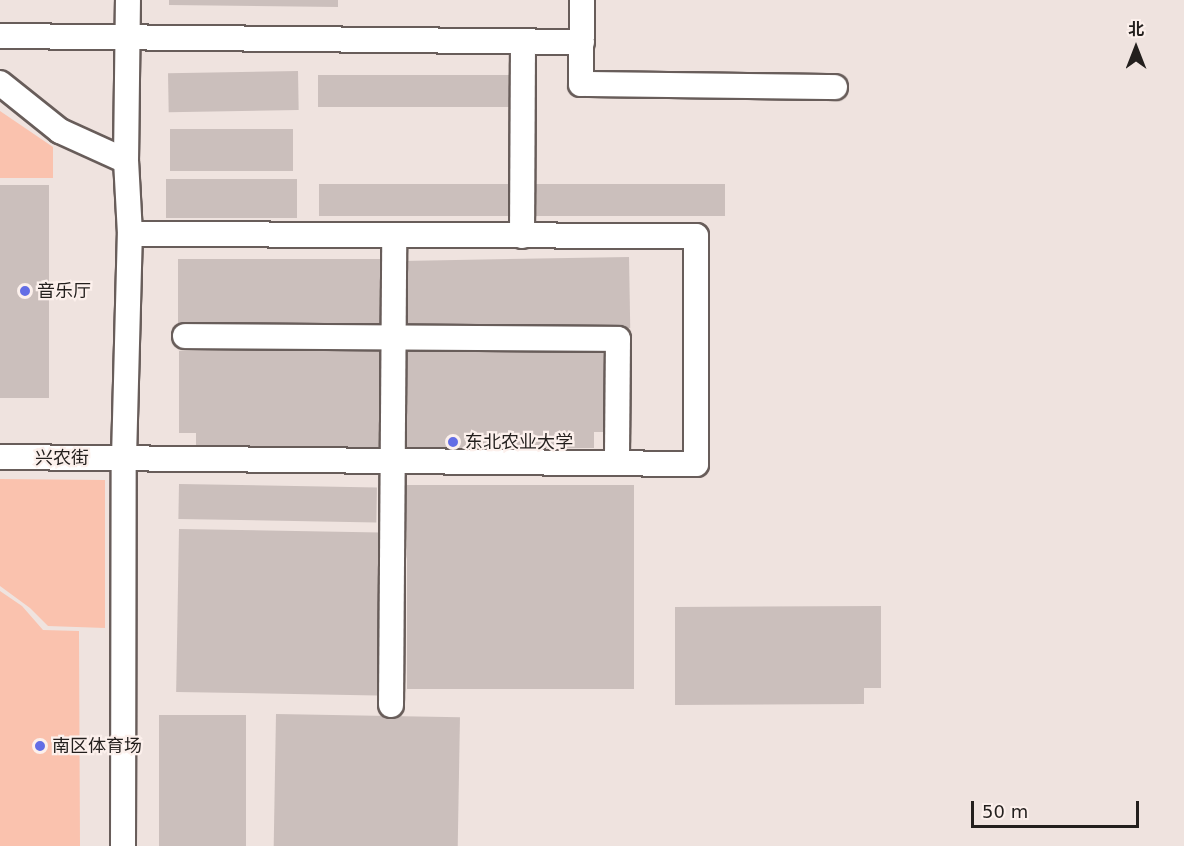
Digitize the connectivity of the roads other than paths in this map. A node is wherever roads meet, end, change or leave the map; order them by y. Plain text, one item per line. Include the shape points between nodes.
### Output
1 (128, 0) edge
2 (582, 0) edge
3 (0, 36) edge
4 (127, 36) junction
5 (523, 41) junction
6 (582, 42) junction
7 (0, 83) edge
8 (835, 87) dead end
9 (126, 160) junction
10 (130, 234) junction
11 (522, 236) junction
12 (394, 237) junction
13 (185, 336) dead end
14 (395, 339) junction
15 (0, 457) edge
16 (124, 458) junction
17 (394, 461) junction
18 (617, 463) junction
19 (391, 705) dead end
20 (123, 846) edge

1 - 4 street
2 - 6 street
3 - 4 street
4 - 5 street
4 - 9 street
5 - 6 street
5 - 11 street
6 - 8 street via 581,84
7 - 9 street via 60,132
9 - 10 street
10 - 12 street
10 - 16 street
11 - 12 street
11 - 18 street, 兴农街 via 696,236 696,464
12 - 14 street
13 - 14 street
14 - 17 street
14 - 18 street via 618,339
15 - 16 street, 兴农街
16 - 17 street, 兴农街
16 - 20 street
17 - 18 street, 兴农街
17 - 19 street

